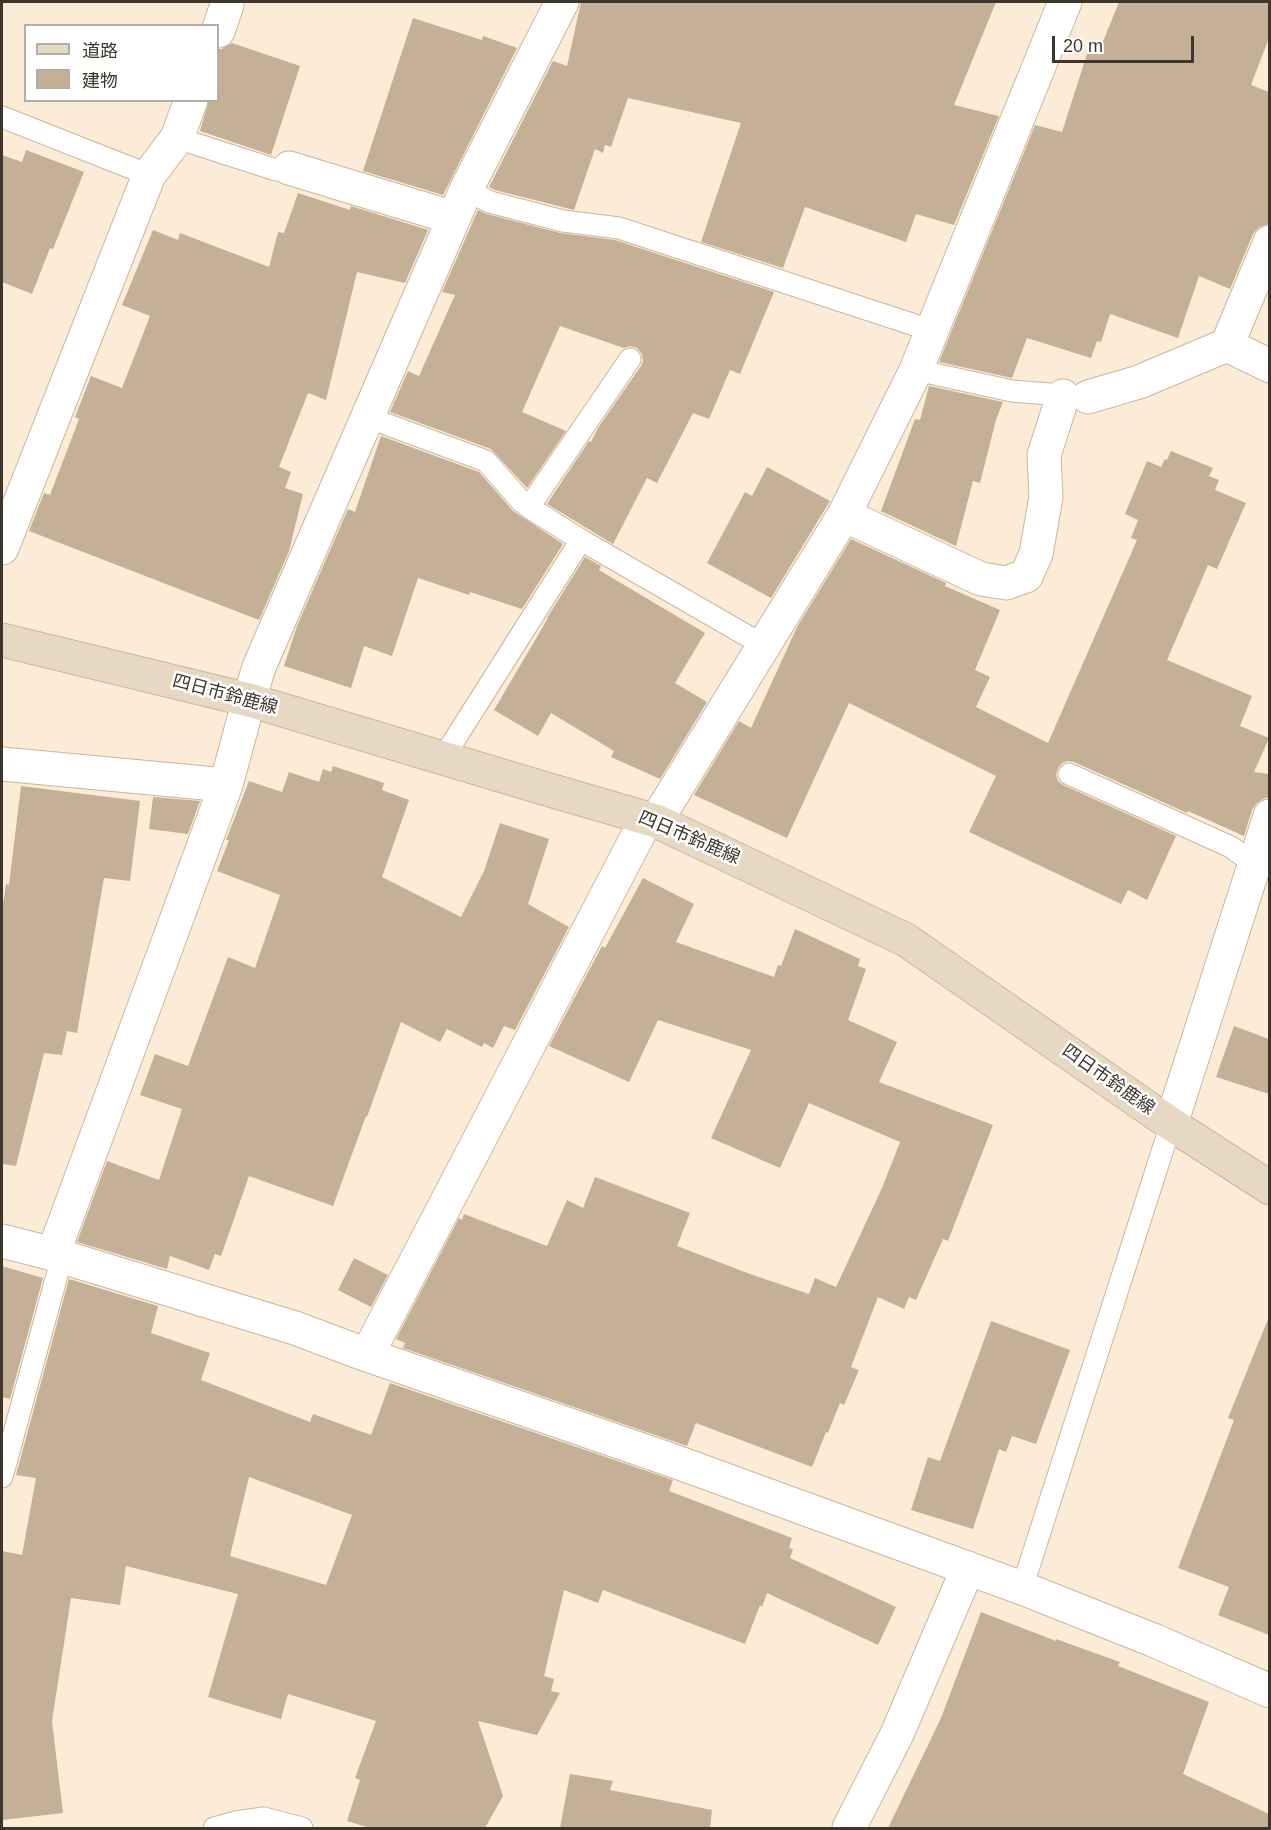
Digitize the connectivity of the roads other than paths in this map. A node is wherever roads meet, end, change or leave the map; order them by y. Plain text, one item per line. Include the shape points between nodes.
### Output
1 (562, 2) edge
2 (1065, 2) edge
3 (190, 102) edge
4 (2, 117) edge
5 (177, 138) junction
6 (289, 168) joint
7 (149, 175) junction
8 (460, 204) junction
9 (1269, 242) edge
10 (933, 331) junction
11 (1227, 345) junction
12 (630, 359) dead end
13 (1269, 366) edge
14 (916, 370) junction
15 (1076, 397) junction
16 (368, 417) junction
17 (529, 507) junction
18 (844, 515) junction
19 (581, 540) junction
20 (2, 548) edge
21 (2, 640) edge
22 (764, 645) junction
23 (249, 700) junction
24 (443, 758) junction
25 (2, 764) edge
26 (1069, 774) dead end
27 (226, 785) junction
28 (1269, 816) edge
29 (652, 819) junction
30 (1254, 864) junction
31 (1170, 1124) junction
32 (1269, 1188) edge
33 (2, 1242) edge
34 (58, 1255) junction
35 (367, 1355) junction
36 (2, 1477) edge
37 (968, 1568) junction
38 (1022, 1588) junction
39 (1269, 1691) edge
40 (214, 1828) edge
41 (302, 1828) edge
42 (849, 1828) edge

1 - 8 street
2 - 10 street
3 - 5 street
4 - 7 lane
5 - 6 lane via 276,170
5 - 7 street
6 - 8 street
7 - 20 street
8 - 10 lane via 490,202 627,231
8 - 16 street
9 - 11 street
10 - 14 street
11 - 13 street
11 - 15 street via 1139,382
12 - 17 lane
14 - 15 lane via 1012,391
14 - 18 street
15 - 18 street via 1044,455 1046,497 1036,554 1026,576 1006,583 981,579
16 - 17 lane via 486,461
16 - 23 street
17 - 19 lane
18 - 22 street
19 - 22 lane
19 - 24 lane
21 - 23 main road, 四日市鈴鹿線
22 - 29 street
23 - 24 main road, 四日市鈴鹿線
23 - 27 street
24 - 29 main road, 四日市鈴鹿線
25 - 27 street
26 - 30 lane via 1231,847
27 - 34 street
28 - 30 street
29 - 31 main road, 四日市鈴鹿線 via 906,940
29 - 35 street
30 - 31 street
31 - 32 main road, 四日市鈴鹿線
31 - 38 lane
33 - 34 street
34 - 35 street via 295,1328
34 - 36 lane
35 - 37 street
37 - 38 street
37 - 42 street via 897,1734
38 - 39 street
40 - 41 lane via 264,1818

